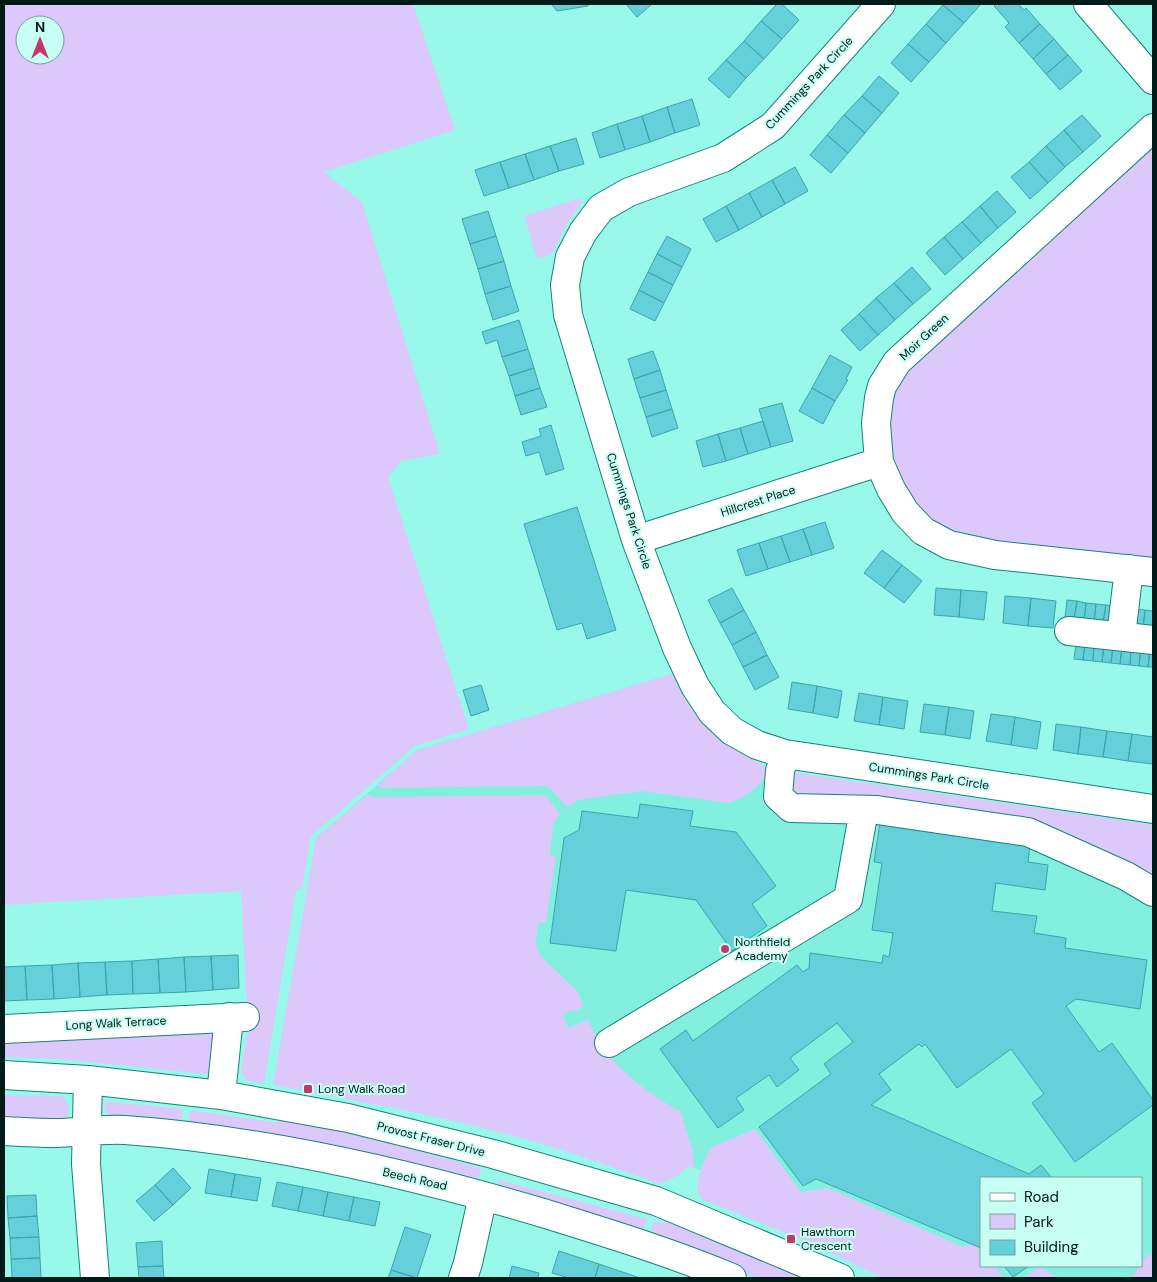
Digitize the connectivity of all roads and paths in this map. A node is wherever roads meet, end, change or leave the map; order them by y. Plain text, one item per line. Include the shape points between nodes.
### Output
1 (881, 4) edge
2 (1088, 4) edge
3 (1153, 80) edge
4 (1153, 128) edge
5 (879, 462) junction
6 (636, 540) junction
7 (1141, 570) edge
8 (1070, 631) dead end
9 (1121, 636) junction
10 (1153, 640) edge
11 (785, 754) junction
12 (1153, 809) edge
13 (864, 810) junction
14 (1153, 892) edge
15 (4, 1029) edge
16 (609, 1043) dead end
17 (4, 1075) edge
18 (88, 1080) junction
19 (221, 1094) junction
20 (4, 1131) edge
21 (86, 1132) junction
22 (483, 1196) junction
23 (95, 1278) edge
24 (462, 1278) edge
25 (732, 1278) edge
26 (840, 1278) edge

1 - 6 street, Cummings Park Circle via 773,126 723,158 629,192 602,208 583,232 570,257 565,285 568,315
2 - 3 street
4 - 5 street, Moir Green via 897,362 882,386 879,398 876,422
5 - 6 street, Hillcrest Place
5 - 7 street, Moir Green via 905,512 923,531 949,545 995,555
6 - 11 street, Cummings Park Circle via 677,648 712,712 732,731 757,745
7 - 9 street
8 - 9 street
9 - 10 street
11 - 12 street, Cummings Park Circle
11 - 13 street via 778,796 792,808
13 - 14 street via 1028,832 1126,876
13 - 16 street via 848,899
15 - 19 street, Long Walk Terrace via 237,1017
17 - 18 street, Provost Fraser Drive
18 - 19 street, Provost Fraser Drive
18 - 21 street
19 - 26 street, Provost Fraser Drive via 358,1120 493,1154 656,1201
20 - 21 street
21 - 22 street, Beech Road via 122,1130 183,1136 308,1154
21 - 23 street
22 - 24 street
22 - 25 street, Beech Road via 643,1244

